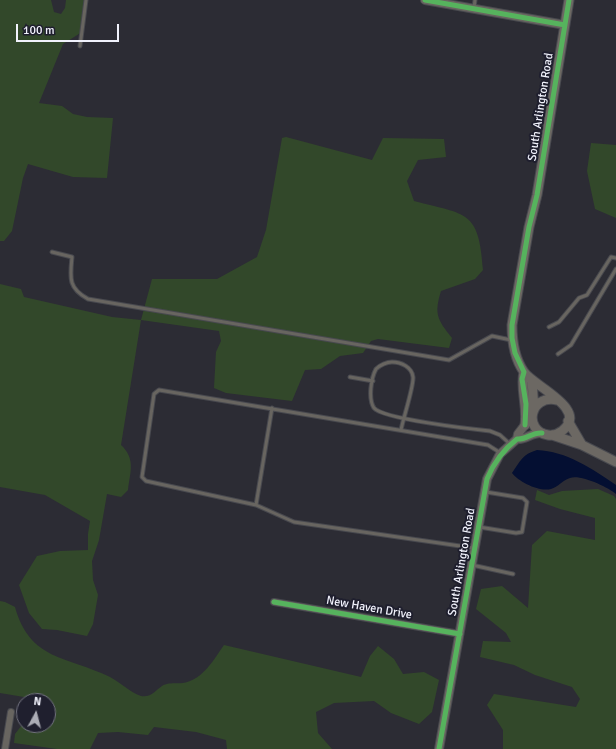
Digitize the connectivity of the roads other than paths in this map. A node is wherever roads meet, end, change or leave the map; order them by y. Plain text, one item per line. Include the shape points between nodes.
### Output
1 (86, 0) edge
2 (425, 0) edge
3 (476, 0) edge
4 (569, 0) edge
5 (474, 9) junction
6 (565, 25) junction
7 (80, 46) dead end
8 (52, 252) dead end
9 (616, 258) edge
10 (616, 269) edge
11 (549, 327) dead end
12 (513, 341) junction
13 (558, 354) dead end
14 (524, 372) junction
15 (350, 377) dead end
16 (532, 380) junction
17 (373, 381) junction
18 (557, 400) junction
19 (272, 408) junction
20 (533, 411) junction
21 (403, 418) junction
22 (568, 421) junction
23 (525, 425) junction
24 (401, 430) junction
25 (547, 434) junction
26 (517, 438) junction
27 (510, 444) junction
28 (582, 445) junction
29 (501, 453) junction
30 (616, 462) edge
31 (484, 491) junction
32 (256, 505) junction
33 (478, 526) junction
34 (475, 548) junction
35 (472, 565) junction
36 (513, 574) dead end
37 (274, 602) dead end
38 (460, 634) junction
39 (11, 712) dead end
40 (4, 749) edge
41 (440, 749) edge

1 - 7 lane
2 - 5 street
3 - 5 lane
4 - 6 main road, South Arlington Road
5 - 6 street
6 - 12 main road, South Arlington Road via 539,187 512,325
8 - 12 lane via 72,257 71,283 78,294 88,299 449,360 492,336
9 - 11 lane via 611,257 587,295 579,298 559,322
10 - 13 lane via 572,345
12 - 14 main road, South Arlington Road via 515,353
14 - 16 main road
14 - 23 main road via 522,379 526,404
15 - 17 lane
16 - 18 main road
16 - 20 main road
17 - 21 lane via 371,400 374,408 388,415
17 - 21 lane via 380,365 389,362 405,365 411,371 413,378
18 - 20 main road via 545,399
18 - 22 main road via 569,412
19 - 24 lane
19 - 32 lane
19 - 32 lane via 159,390 154,394 142,477 146,481
20 - 23 street, South Arlington Road
20 - 25 main road via 534,424
21 - 24 lane
21 - 27 lane via 490,432 500,435
22 - 25 main road via 560,433
22 - 28 main road
23 - 26 street, South Arlington Road
24 - 29 lane via 488,445
25 - 26 street, South Arlington Road
25 - 28 main road
26 - 27 street, South Arlington Road
27 - 29 street, South Arlington Road
28 - 30 main road
29 - 31 street, South Arlington Road via 487,479
31 - 33 street, South Arlington Road
31 - 33 lane via 523,498 527,502 522,532
32 - 34 lane via 294,522
33 - 34 street, South Arlington Road
34 - 35 street, South Arlington Road
35 - 36 lane
35 - 38 street, South Arlington Road
37 - 38 street, New Haven Drive
38 - 41 street, South Arlington Road
39 - 40 street

